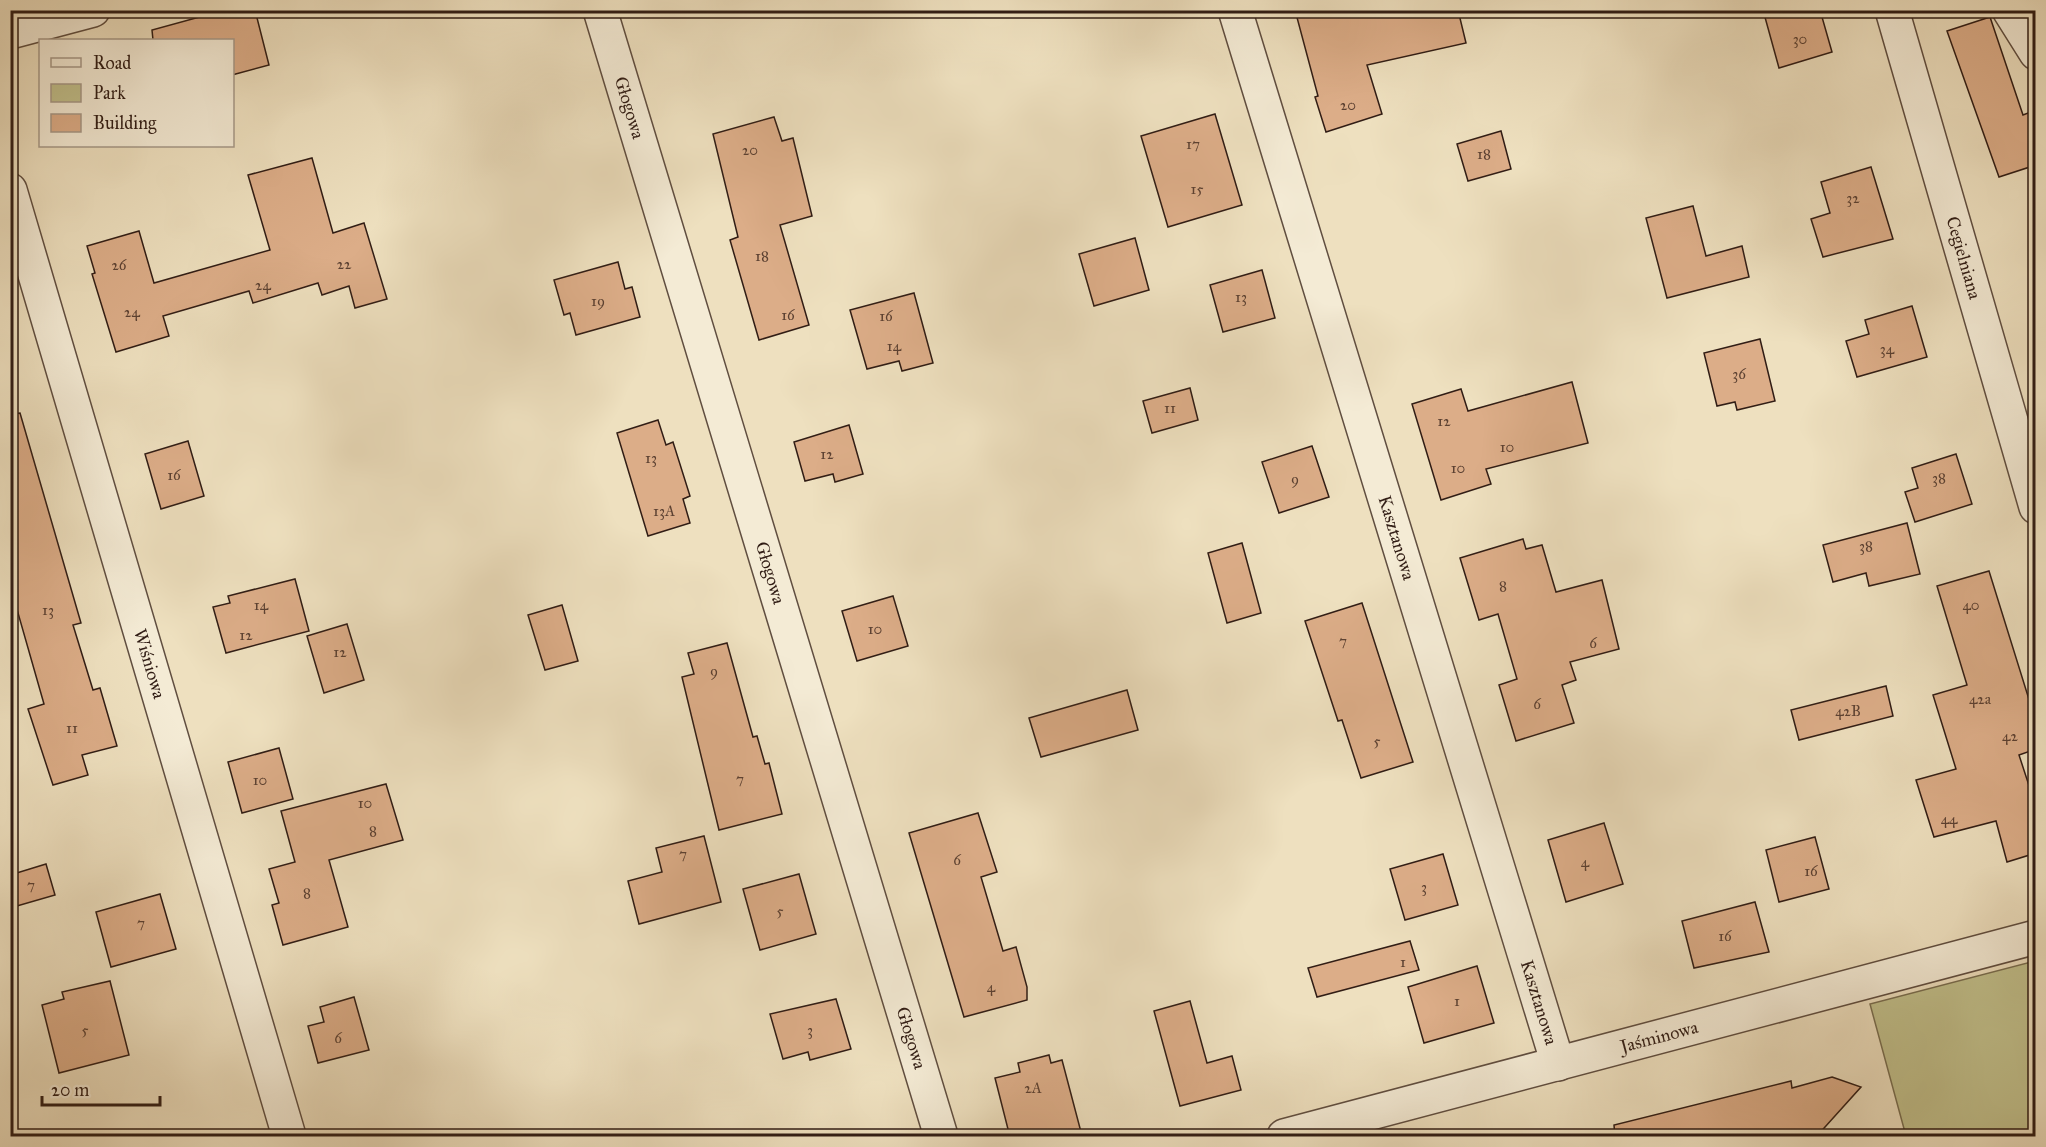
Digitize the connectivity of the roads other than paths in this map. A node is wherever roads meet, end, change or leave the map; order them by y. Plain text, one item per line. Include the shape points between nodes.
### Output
1 (93, 10) edge
2 (600, 10) edge
3 (1235, 10) edge
4 (1892, 10) edge
5 (2009, 10) edge
6 (10, 32) edge
7 (2036, 52) edge
8 (10, 190) edge
9 (2036, 507) edge
10 (2036, 938) edge
11 (1558, 1064) junction
12 (289, 1137) edge
13 (941, 1137) edge
14 (1284, 1137) edge

1 - 6 street
2 - 13 street, Głogowa
3 - 11 street, Kasztanowa
4 - 9 street, Cegielniana
5 - 7 street
8 - 12 street, Wiśniowa
10 - 11 street, Jaśminowa
11 - 14 street, Jaśminowa

